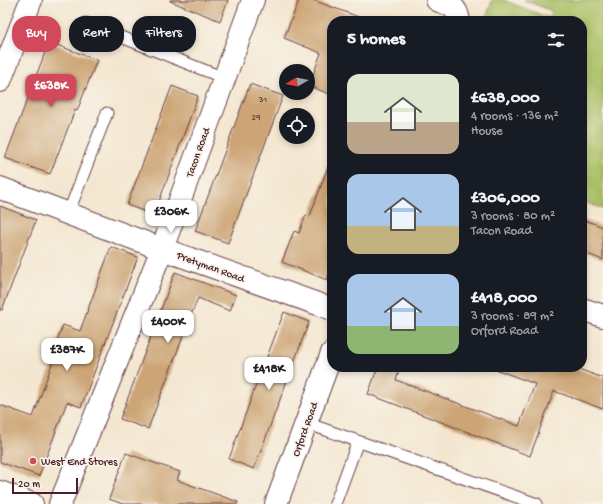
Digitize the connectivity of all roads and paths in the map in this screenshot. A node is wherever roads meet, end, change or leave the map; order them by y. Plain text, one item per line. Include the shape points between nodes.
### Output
1 (31, 0) edge
2 (253, 0) edge
3 (437, 0) edge
4 (458, 16) edge
5 (124, 39) edge
6 (224, 78) junction
7 (0, 81) edge
8 (107, 113) dead end
9 (0, 188) edge
10 (68, 214) junction
11 (162, 249) junction
12 (327, 307) edge
13 (587, 311) edge
14 (603, 316) edge
15 (327, 366) edge
16 (306, 423) junction
17 (358, 441) junction
18 (0, 492) edge
19 (32, 504) edge
20 (60, 504) edge
21 (276, 504) edge
22 (335, 504) edge
23 (537, 504) edge

1 - 7 street
2 - 6 street, Tacon Road
3 - 4 street via 451,6
5 - 6 lane
6 - 11 street, Tacon Road
8 - 10 lane
9 - 10 street, Pretyman Road
10 - 11 street, Pretyman Road
11 - 12 street, Pretyman Road
11 - 20 street, Tacon Road
13 - 14 street
15 - 16 street, Orford Road
16 - 17 lane
16 - 21 street, Orford Road
17 - 22 lane
17 - 23 lane
18 - 19 street

